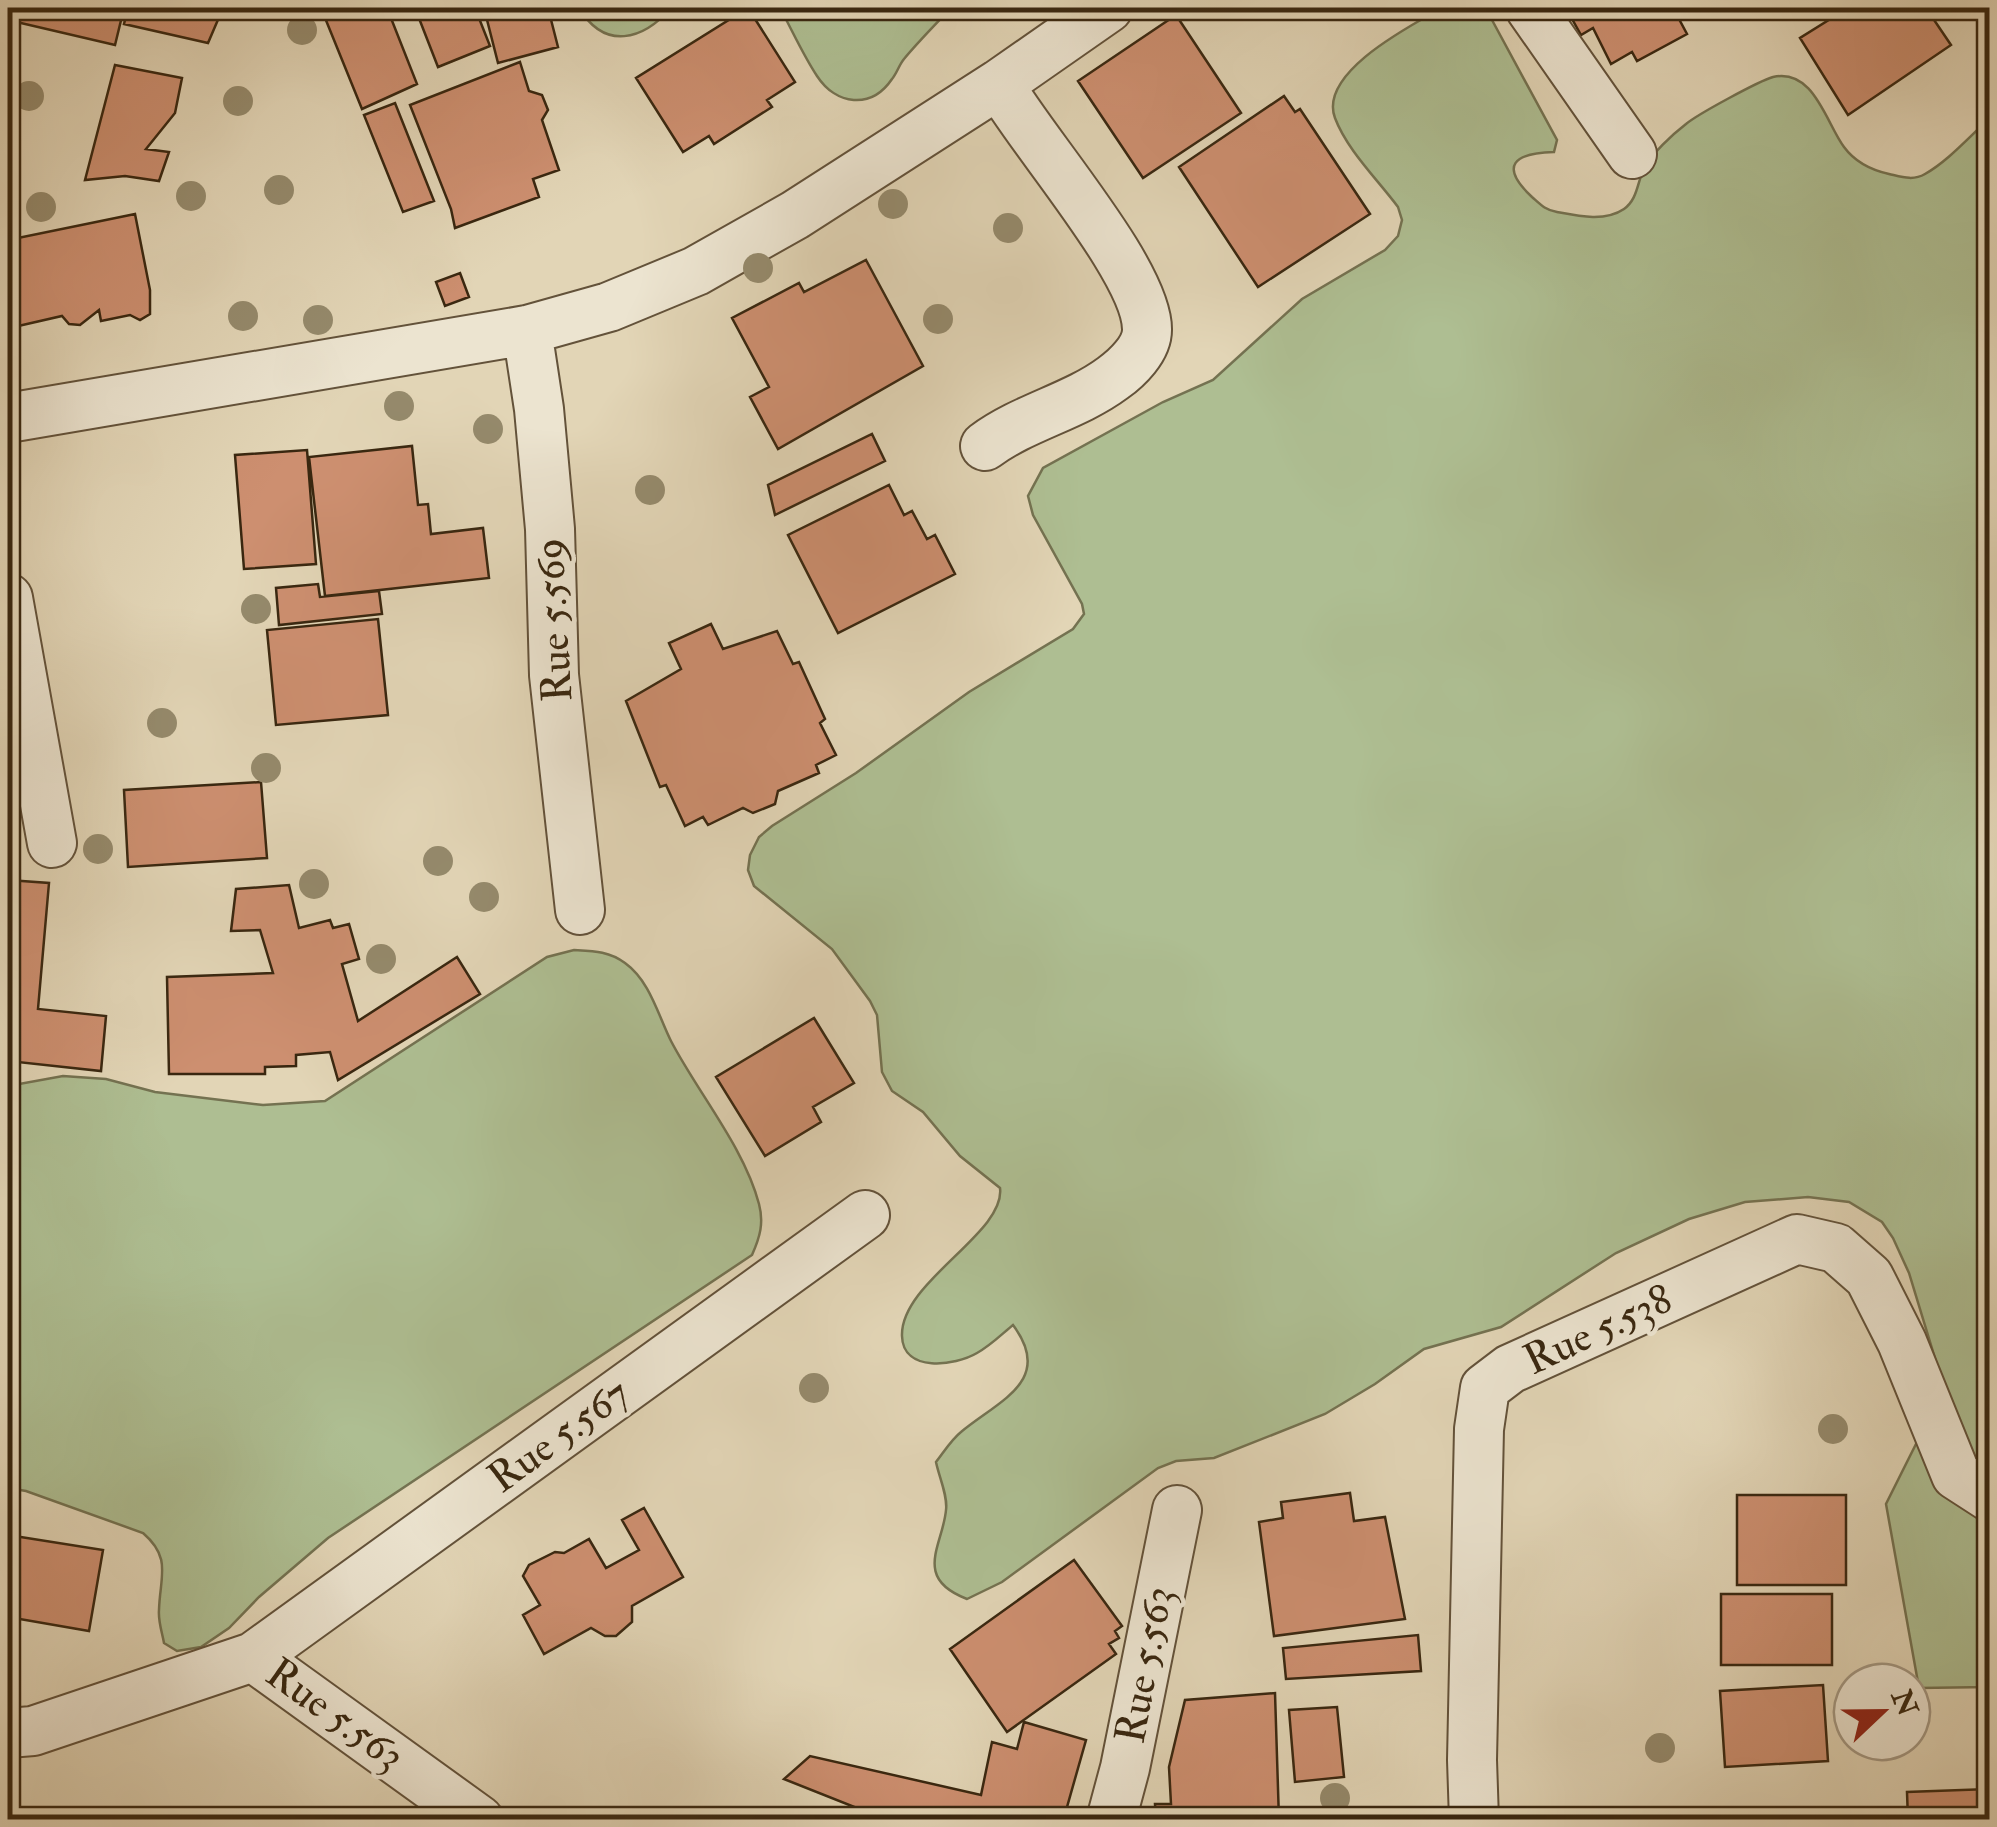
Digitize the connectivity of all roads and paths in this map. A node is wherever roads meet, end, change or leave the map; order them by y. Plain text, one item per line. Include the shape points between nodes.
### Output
1 (1108, 8) edge
2 (1530, 8) edge
3 (999, 84) junction
4 (1632, 154) dead end
5 (527, 330) junction
6 (8, 418) edge
7 (985, 446) dead end
8 (8, 598) edge
9 (52, 844) dead end
10 (580, 910) dead end
11 (865, 1215) dead end
12 (1990, 1498) edge
13 (1176, 1510) dead end
14 (253, 1657) junction
15 (8, 1733) edge
16 (479, 1820) edge
17 (1111, 1820) edge
18 (1474, 1820) edge

1 - 3 street
2 - 4 street
3 - 5 street via 696,271 610,307
3 - 7 street via 1124,266 1148,332 1141,351 1113,378
5 - 6 street
5 - 10 street, Rue 5.569 via 540,409 554,675
8 - 9 street
11 - 14 street, Rue 5.567
12 - 18 street, Rue 5.538 via 1956,1475 1869,1277 1836,1248 1797,1239 1510,1369 1484,1388 1479,1429
13 - 17 street, Rue 5.563
14 - 15 street, Rue 5.563
14 - 16 street, Rue 5.563

